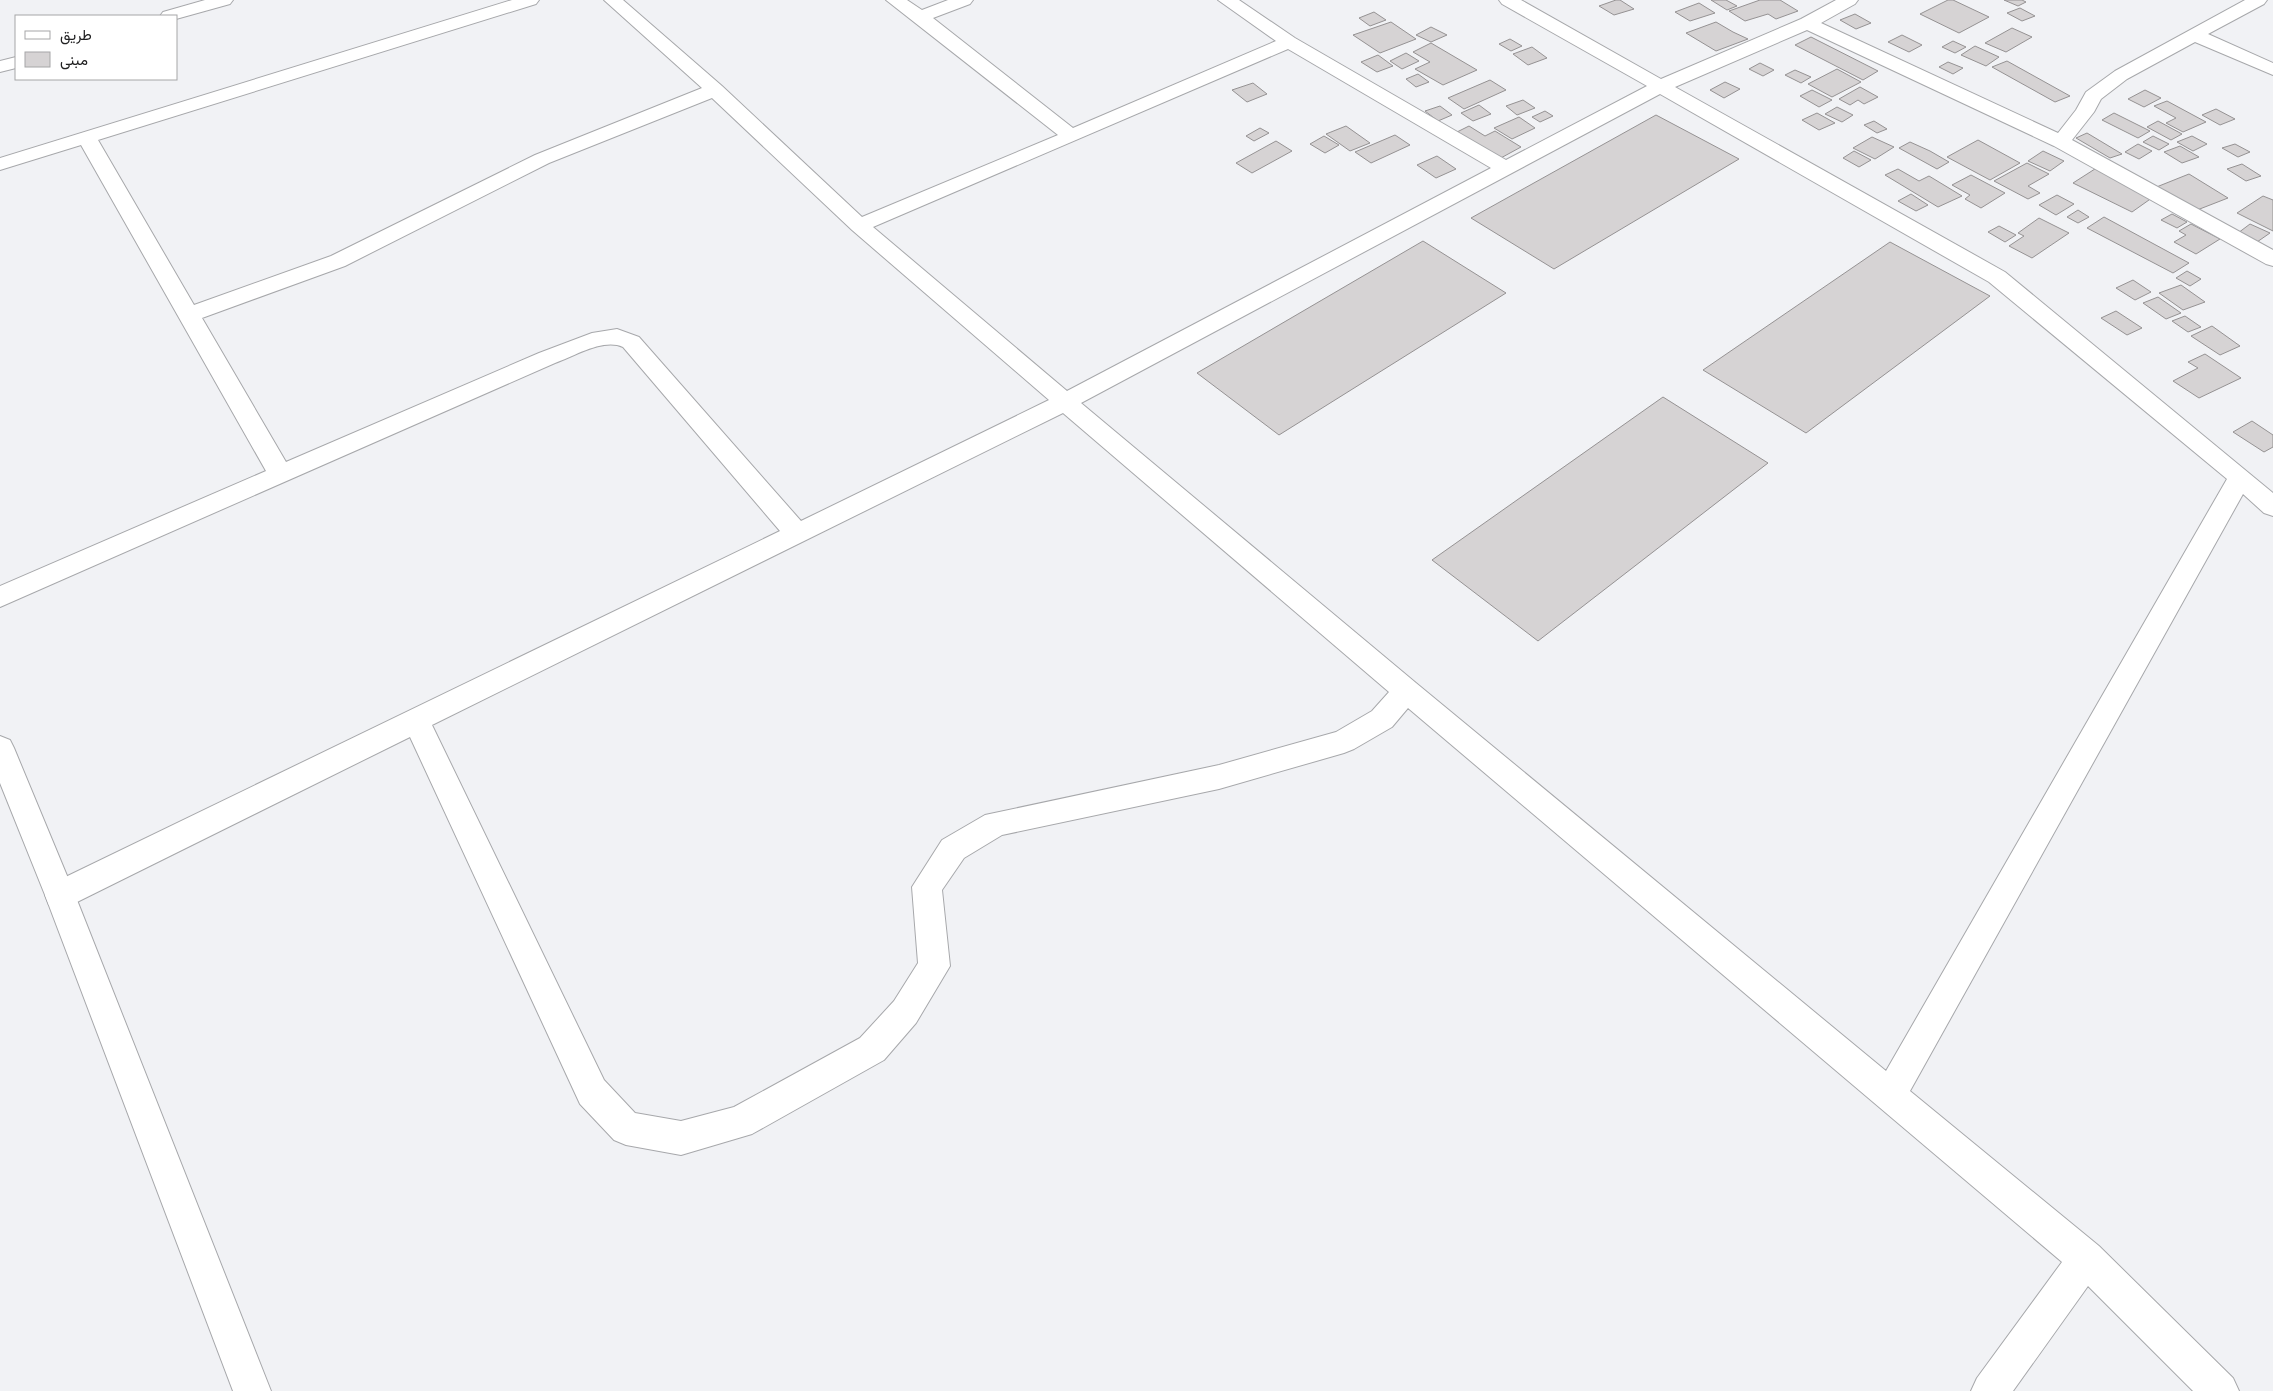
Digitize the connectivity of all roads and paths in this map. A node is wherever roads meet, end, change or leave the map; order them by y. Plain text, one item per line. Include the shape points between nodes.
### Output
1 (224, 0) edge
2 (530, 0) edge
3 (614, 0) edge
4 (895, 0) edge
5 (964, 0) edge
6 (1227, 0) edge
7 (1849, 0) edge
8 (2258, 0) edge
9 (1516, 1) edge
10 (172, 15) edge
11 (920, 16) junction
12 (1808, 23) junction
13 (2194, 35) junction
14 (1289, 42) junction
15 (15, 62) edge
16 (0, 67) edge
17 (2273, 70) edge
18 (1661, 86) junction
19 (715, 90) junction
20 (1071, 136) junction
21 (87, 138) junction
22 (2061, 142) junction
23 (0, 164) edge
24 (1507, 168) junction
25 (859, 226) junction
26 (2273, 259) edge
27 (188, 315) junction
28 (1065, 402) junction
29 (281, 474) junction
30 (2240, 477) junction
31 (2273, 507) edge
32 (798, 534) junction
33 (0, 597) edge
34 (1406, 691) junction
35 (416, 720) junction
36 (0, 748) edge
37 (60, 895) junction
38 (1890, 1095) junction
39 (2086, 1258) junction
40 (252, 1391) edge
41 (1990, 1391) edge
42 (2220, 1391) edge

1 - 10 street
2 - 21 street
3 - 19 street
4 - 11 street
5 - 11 street
6 - 14 street
7 - 12 street
8 - 13 street
9 - 18 street
11 - 20 street
12 - 18 street
12 - 22 street
13 - 17 street
13 - 22 street via 2121,75 2093,96 2085,112
14 - 20 street
14 - 24 street
15 - 16 street
18 - 24 street
18 - 30 street via 1997,276
19 - 25 street
19 - 27 street via 542,159 338,260
20 - 25 street
21 - 23 street
21 - 27 street
22 - 26 street
24 - 28 street
25 - 28 street
27 - 29 street
28 - 32 street
28 - 34 street
29 - 32 street via 547,358 600,338 617,336 631,342
29 - 33 street
30 - 31 street
30 - 38 street
32 - 35 street
34 - 35 street via 1382,720 1344,741 1219,777 995,824 953,849 928,887 934,966 906,1012 872,1049 740,1122 681,1138 626,1128 592,1092
34 - 38 street
35 - 37 street
36 - 37 street
37 - 40 street
38 - 39 street
39 - 41 street
39 - 42 street

